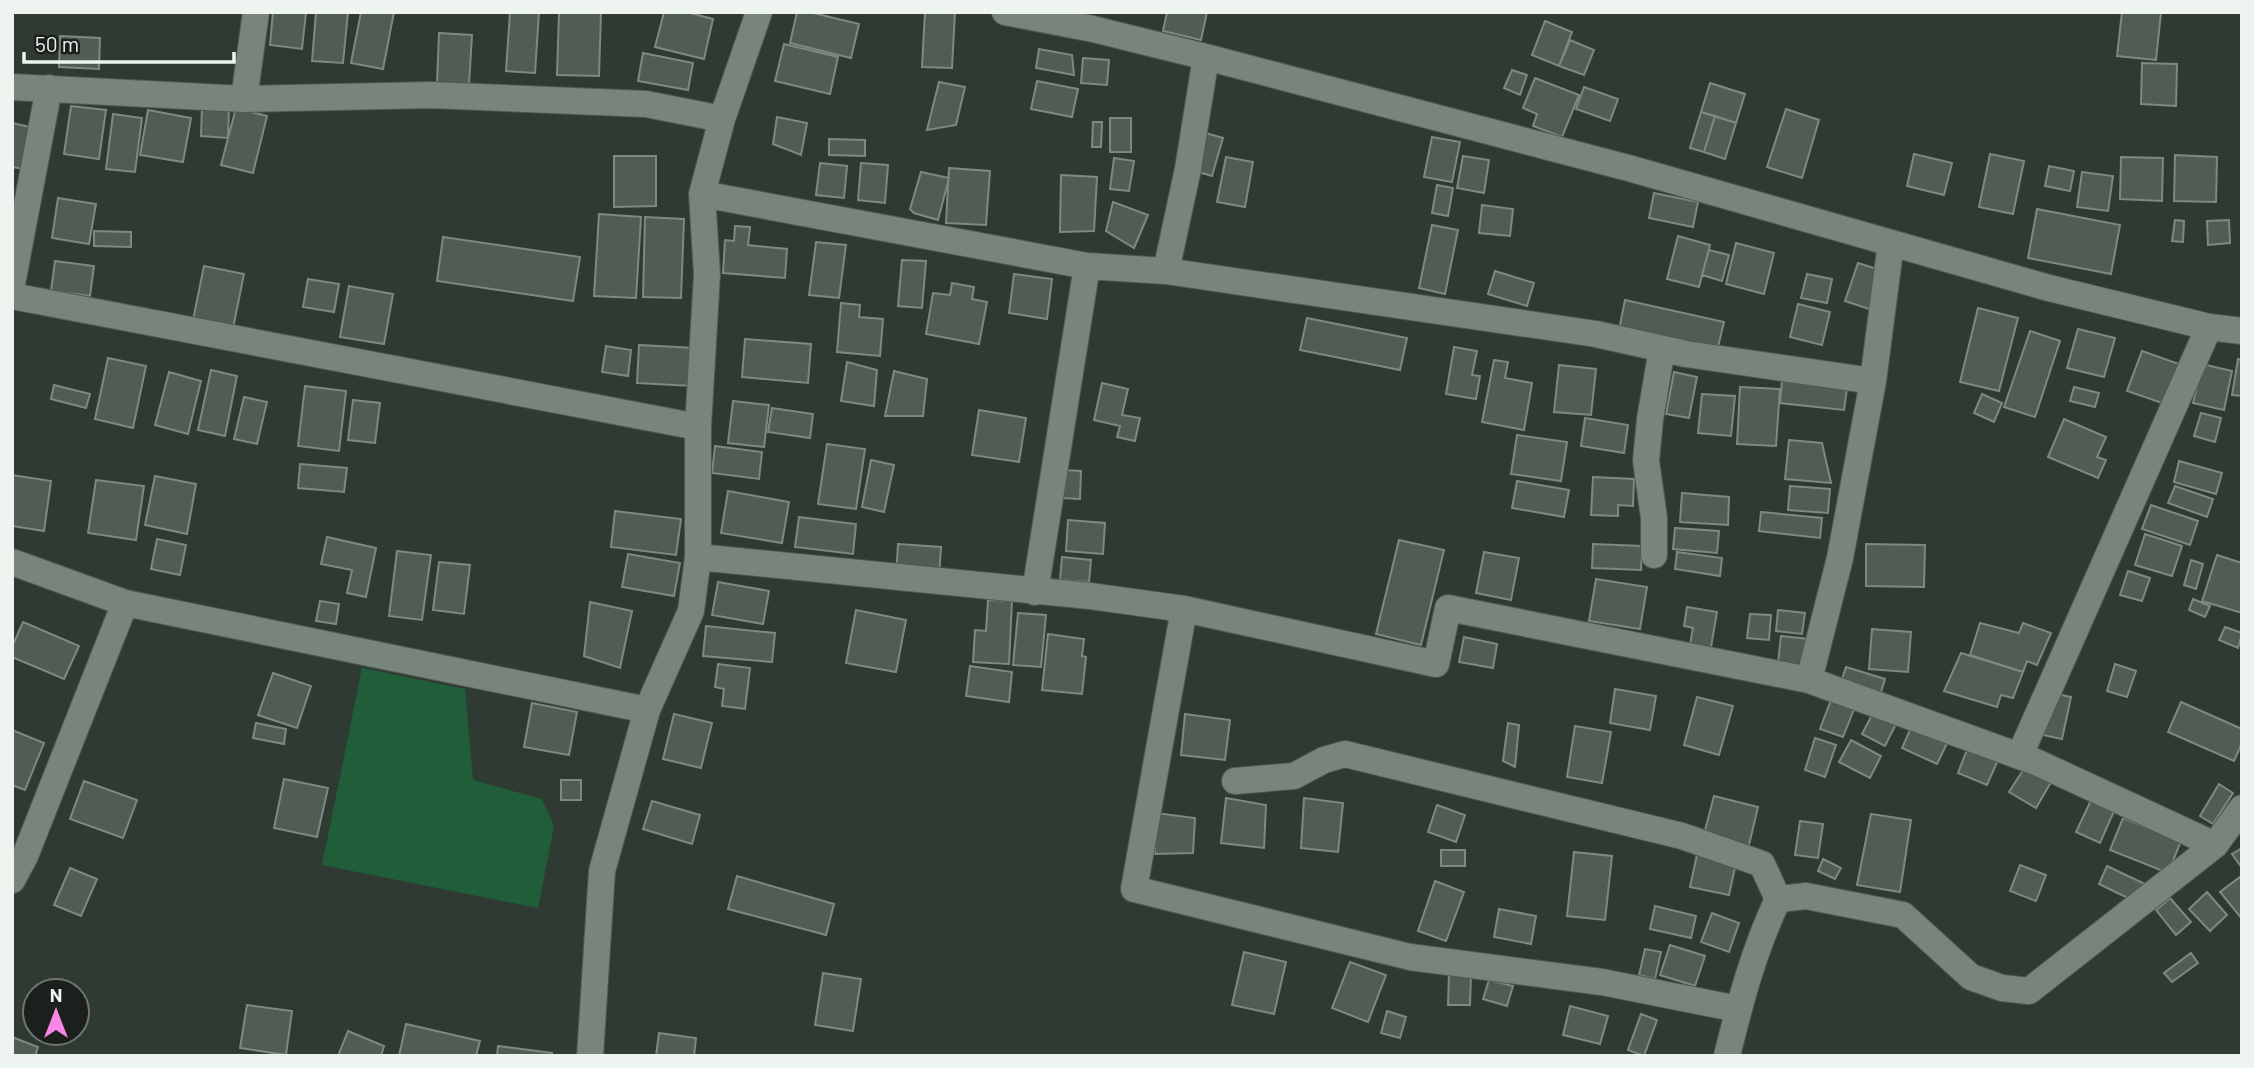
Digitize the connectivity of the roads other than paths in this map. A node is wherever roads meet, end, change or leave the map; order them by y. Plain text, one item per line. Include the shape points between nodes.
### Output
1 (256, 12) edge
2 (759, 12) edge
3 (1005, 12) edge
4 (1206, 57) junction
5 (12, 87) edge
6 (49, 88) junction
7 (244, 99) junction
8 (722, 119) junction
9 (702, 194) junction
10 (1891, 243) junction
11 (1087, 266) junction
12 (1166, 271) junction
13 (12, 284) edge
14 (12, 296) edge
15 (2209, 327) junction
16 (2242, 331) edge
17 (1662, 349) junction
18 (1874, 381) junction
19 (698, 427) junction
20 (1654, 555) dead end
21 (698, 556) junction
22 (12, 562) edge
23 (1035, 592) junction
24 (125, 603) junction
25 (1184, 609) junction
26 (1810, 680) junction
27 (647, 710) junction
28 (2020, 755) junction
29 (1235, 781) dead end
30 (2242, 808) edge
31 (2215, 845) junction
32 (12, 880) edge
33 (1778, 899) junction
34 (1738, 1009) junction
35 (590, 1056) edge
36 (1727, 1056) edge

1 - 7 street
2 - 8 street
3 - 4 street
4 - 10 street via 1570,152
4 - 12 street
5 - 6 street
6 - 7 street
6 - 13 street
7 - 8 street via 458,96 646,104
8 - 9 street
9 - 11 street
9 - 19 street via 707,274
10 - 15 street
10 - 18 street
11 - 12 street
11 - 23 street
12 - 17 street via 1596,334
14 - 19 street
15 - 16 street
15 - 28 street
17 - 18 street
17 - 20 street via 1646,461
18 - 26 street via 1840,558
19 - 21 street
21 - 23 street
21 - 27 street via 691,611
22 - 24 street
23 - 25 street
24 - 27 street
24 - 32 street
25 - 26 street via 1436,664 1448,608
25 - 34 street via 1134,889 1410,957 1602,982
26 - 28 street
27 - 35 street via 602,871
28 - 31 street
29 - 33 street via 1294,776 1345,754 1735,853 1762,864
30 - 31 street
31 - 33 street via 2029,991 1970,977 1903,915 1806,897
33 - 34 street via 1761,935
34 - 36 street

